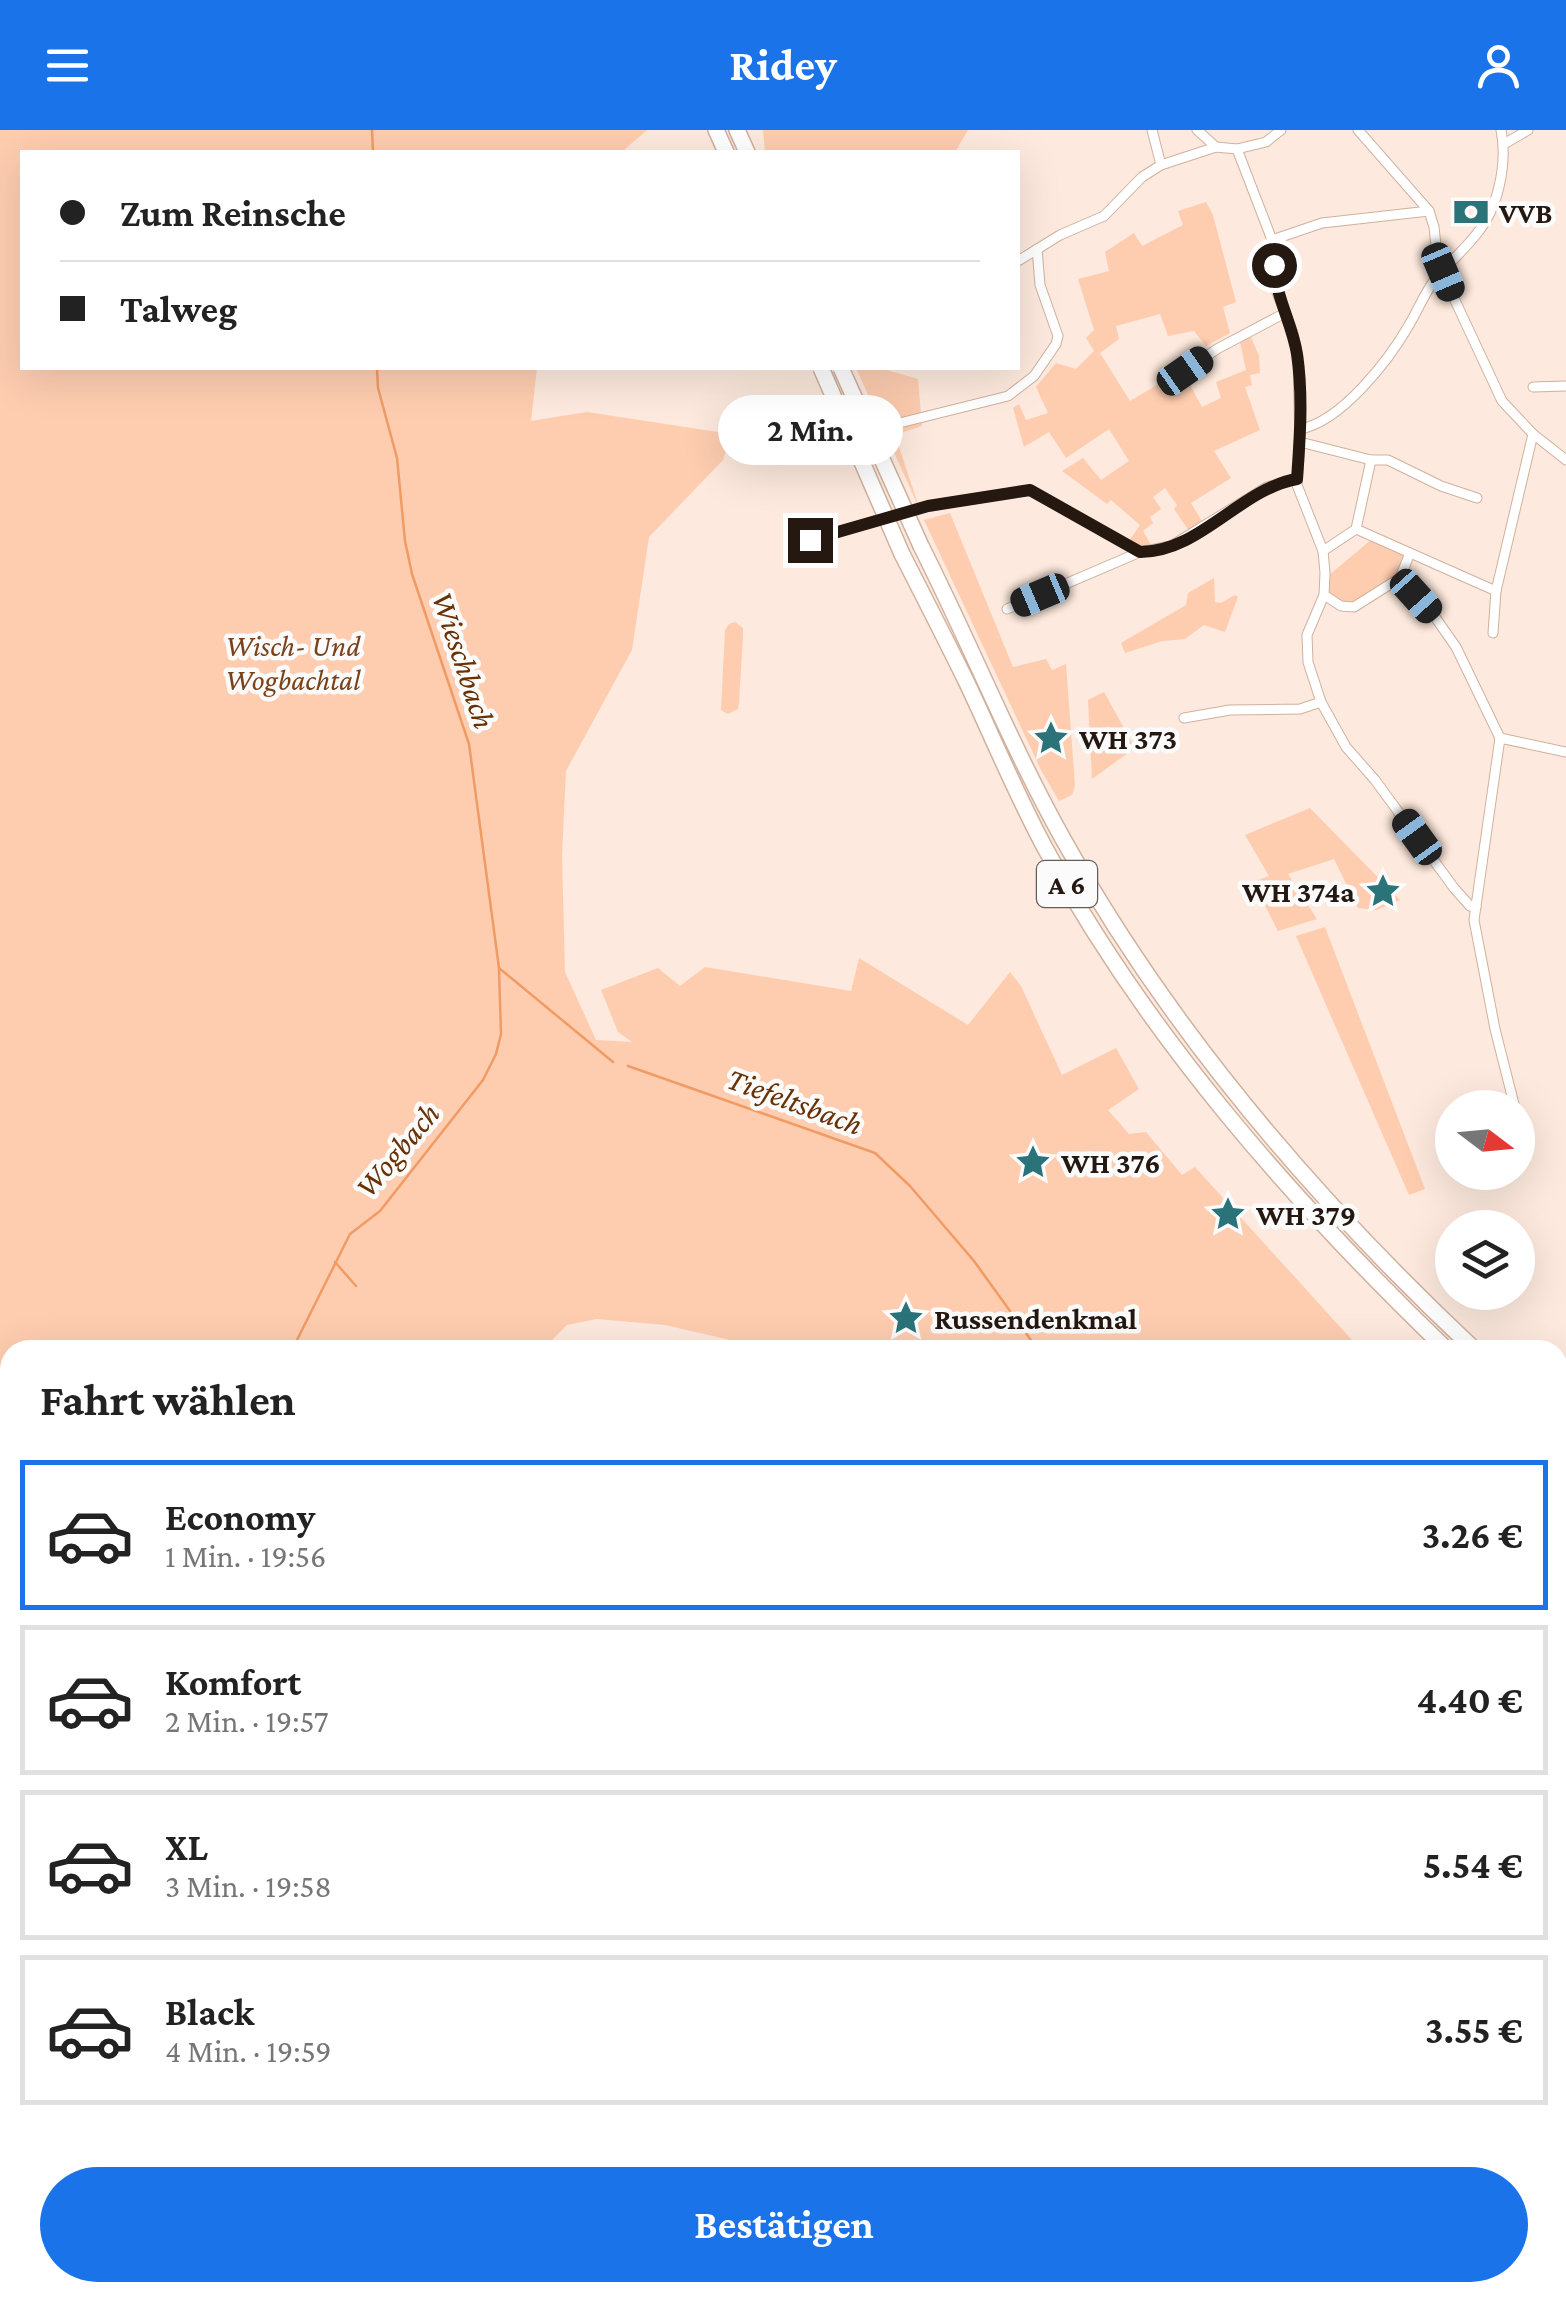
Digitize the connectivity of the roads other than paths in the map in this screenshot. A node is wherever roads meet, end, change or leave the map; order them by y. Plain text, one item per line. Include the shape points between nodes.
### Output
1 (1152, 130) edge
2 (1197, 130) edge
3 (1281, 130) edge
4 (1358, 130) edge
5 (1501, 130) edge
6 (1528, 130) edge
7 (1504, 144) junction
8 (1216, 148) junction
9 (1236, 149) junction
10 (1161, 165) junction
11 (1429, 210) junction
12 (1272, 240) junction
13 (1037, 249) junction
14 (1020, 261) edge
15 (1443, 272) junction
16 (1283, 314) junction
17 (822, 370) edge
18 (842, 370) edge
19 (1185, 371) dead end
20 (1566, 386) edge
21 (1532, 387) dead end
22 (1300, 429) junction
23 (1534, 434) junction
24 (831, 440) dead end
25 (1300, 442) junction
26 (1371, 460) junction
27 (1566, 460) edge
28 (1297, 479) junction
29 (1478, 498) dead end
30 (1356, 529) junction
31 (810, 540) dead end
32 (1323, 551) junction
33 (1140, 552) junction
34 (1410, 552) junction
35 (1400, 578) junction
36 (1496, 591) junction
37 (1324, 594) junction
38 (1008, 609) dead end
39 (1492, 632) dead end
40 (1321, 702) junction
41 (1184, 718) dead end
42 (1500, 738) junction
43 (1566, 752) edge
44 (1476, 907) junction
45 (1511, 1090) edge
46 (1437, 1340) edge
47 (1464, 1340) edge

1 - 10 street
2 - 8 street
3 - 9 street via 1266,142
4 - 11 street
5 - 7 street
6 - 7 street
7 - 15 street via 1493,208
8 - 9 street
8 - 10 street
9 - 12 street
10 - 13 street via 1104,216
11 - 12 street via 1322,224
11 - 15 street
12 - 16 street
13 - 14 street
13 - 24 street via 1040,286 1058,336 1022,389
15 - 22 street via 1401,338 1350,399 1320,424
15 - 23 street via 1502,401
16 - 19 street
16 - 22 street via 1298,358
17 - 46 highway, A 6, bridge via 902,554 1046,848 1144,1002 1264,1159
18 - 47 highway, A 6, bridge via 1010,738 1063,839 1160,992 1278,1146
20 - 21 street
22 - 25 street
23 - 27 street
23 - 36 street
25 - 26 street
25 - 28 street
26 - 29 street via 1388,460
26 - 30 street
28 - 32 street
28 - 33 street via 1267,487 1171,546
30 - 32 street
30 - 34 street
31 - 33 street via 928,506 1030,490
32 - 37 street
33 - 38 street
34 - 35 street
34 - 36 street
35 - 37 street via 1348,608
35 - 42 street via 1456,647
36 - 39 street
37 - 40 street via 1306,646
40 - 41 street
40 - 44 street via 1351,755
42 - 43 street
42 - 44 street
44 - 45 street via 1478,951

